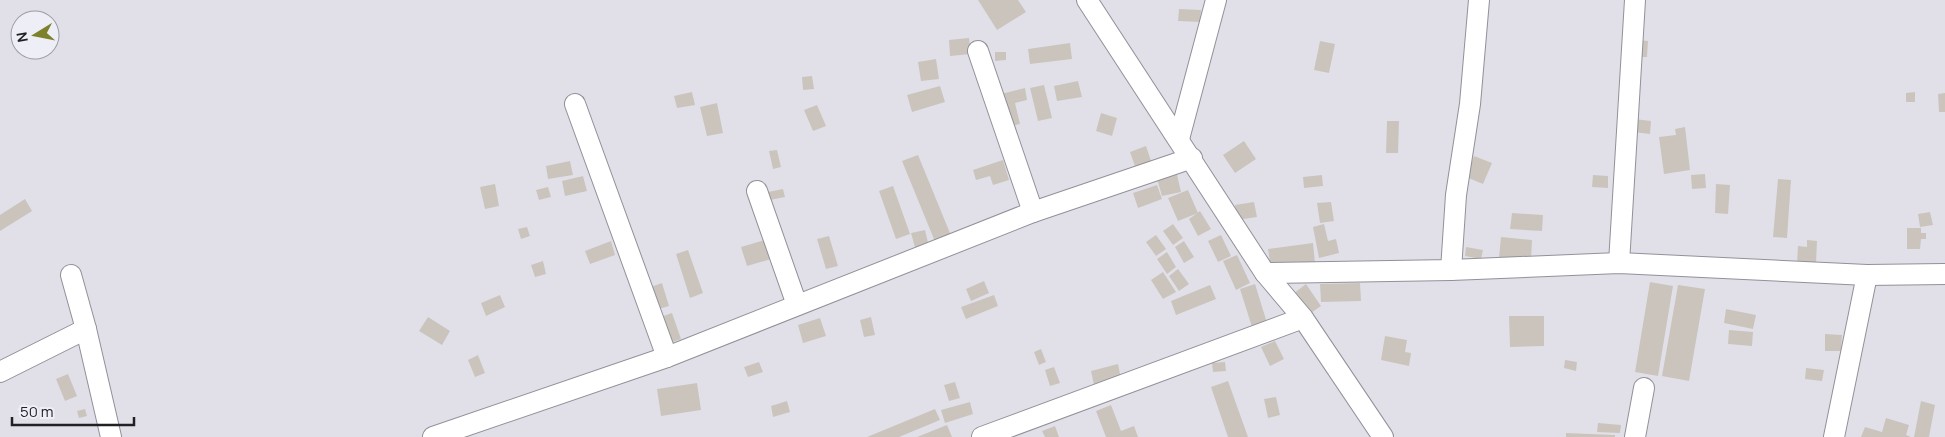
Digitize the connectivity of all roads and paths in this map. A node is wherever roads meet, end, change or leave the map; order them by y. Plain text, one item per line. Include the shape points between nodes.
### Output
1 (1087, 0) edge
2 (1216, 0) edge
3 (1479, 0) edge
4 (1635, 0) edge
5 (978, 51) dead end
6 (575, 104) dead end
7 (1179, 139) junction
8 (1192, 158) junction
9 (757, 191) dead end
10 (1033, 212) junction
11 (1619, 263) junction
12 (1450, 270) junction
13 (1265, 273) junction
14 (1945, 274) edge
15 (70, 275) dead end
16 (1867, 275) junction
17 (797, 305) junction
18 (1302, 318) junction
19 (86, 329) junction
20 (667, 357) junction
21 (0, 372) edge
22 (1644, 388) dead end
23 (111, 437) edge
24 (433, 437) edge
25 (982, 437) edge
26 (1383, 437) edge
27 (1635, 437) edge
28 (1834, 437) edge

1 - 7 street
2 - 7 street
3 - 12 street
4 - 11 street
5 - 10 street
6 - 20 street
7 - 8 street
8 - 10 street
8 - 13 street
9 - 17 street
10 - 17 street
11 - 12 street
11 - 16 street
12 - 13 street
13 - 18 street
14 - 16 street
15 - 19 street
16 - 28 street
17 - 20 street
18 - 25 street
18 - 26 street
19 - 21 street
19 - 23 street
20 - 24 street
22 - 27 street

